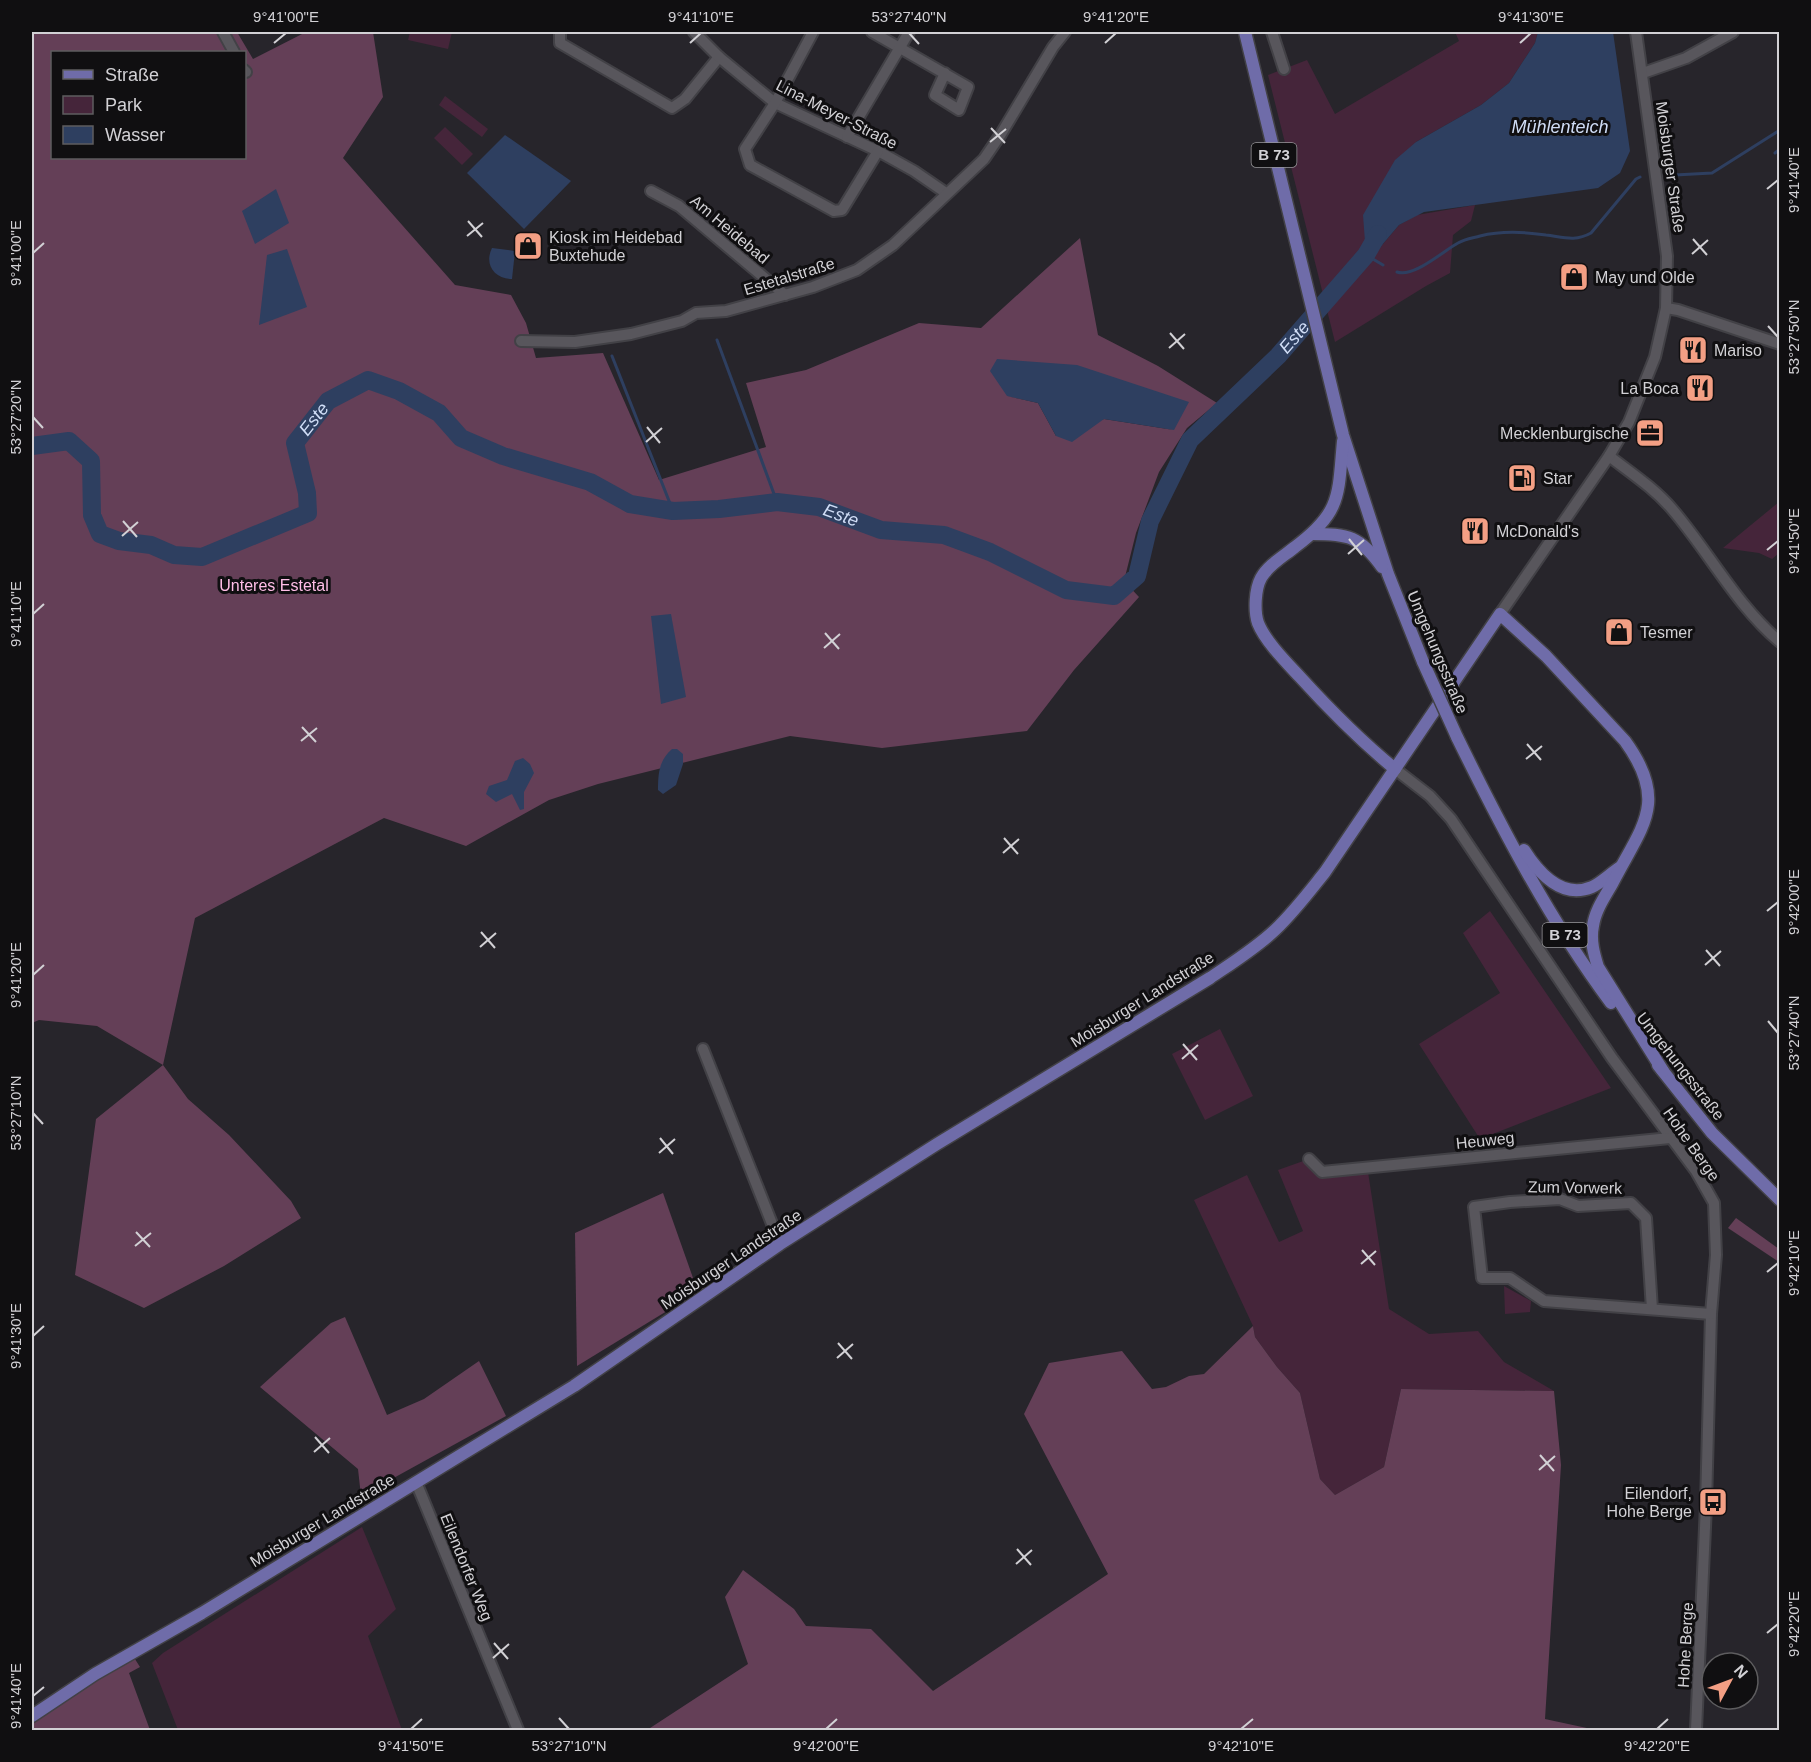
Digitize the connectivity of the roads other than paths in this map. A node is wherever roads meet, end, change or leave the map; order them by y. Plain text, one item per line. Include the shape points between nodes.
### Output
1 (223, 32) edge
2 (560, 32) edge
3 (694, 32) edge
4 (813, 32) edge
5 (872, 32) edge
6 (909, 32) edge
7 (1065, 32) edge
8 (1245, 32) edge
9 (1272, 32) edge
10 (1636, 32) edge
11 (1733, 32) edge
12 (900, 48) junction
13 (233, 51) edge
14 (718, 57) junction
15 (1284, 69) dead end
16 (1643, 73) junction
17 (945, 74) dead end
18 (775, 103) junction
19 (847, 137) junction
20 (878, 152) junction
21 (651, 191) dead end
22 (946, 193) junction
23 (785, 295) junction
24 (1666, 308) junction
25 (521, 341) dead end
26 (1779, 344) edge
27 (1343, 435) junction
28 (1609, 456) junction
29 (1312, 534) junction
30 (1388, 574) junction
31 (1500, 614) junction
32 (1779, 642) edge
33 (1395, 769) junction
34 (1482, 788) junction
35 (1620, 867) junction
36 (703, 1048) dead end
37 (1662, 1071) junction
38 (1670, 1138) junction
39 (1309, 1159) dead end
40 (1779, 1200) edge
41 (780, 1244) junction
42 (1652, 1309) junction
43 (1711, 1314) junction
44 (416, 1482) junction
45 (32, 1716) edge
46 (518, 1731) edge
47 (1696, 1731) edge

1 - 13 street
2 - 14 street via 560,43 672,108 685,99
3 - 14 street, Lina-Meyer-Straße
4 - 18 street
5 - 12 street
6 - 12 street
7 - 22 street, Estetalstraße via 984,159
8 - 27 main road, Umgehungsstraße / B 73
9 - 15 street
10 - 16 street, Moisburger Straße
11 - 16 street via 1686,58
12 - 17 street
12 - 19 street
14 - 18 street, Lina-Meyer-Straße
16 - 24 street, Moisburger Straße via 1667,256
18 - 19 street, Lina-Meyer-Straße
18 - 20 street via 745,149 750,165 834,210 842,210
19 - 20 street, Lina-Meyer-Straße
20 - 22 street, Lina-Meyer-Straße
21 - 23 street, Am Heidebad via 679,206
22 - 23 street, Estetalstraße via 893,246 857,270
23 - 25 street, Estetalstraße via 726,311 696,312 682,321 630,334 575,342
24 - 26 street
24 - 28 street, Moisburger Straße via 1651,368 1629,422
27 - 29 main road via 1340,489 1333,508
27 - 30 main road, Umgehungsstraße / B 73
28 - 31 street, Moisburger Straße
28 - 32 street via 1674,511 1738,596
29 - 30 main road via 1341,534 1359,542
29 - 33 main road via 1261,578 1256,600 1258,623 1276,652 1331,711
30 - 34 main road, Umgehungsstraße / B 73, bridge via 1423,662
31 - 33 main road, Moisburger Landstraße
31 - 35 main road via 1579,691 1625,741 1639,764 1647,788 1645,825
33 - 38 street, Hohe Berge via 1430,796 1451,819
33 - 41 main road, Moisburger Landstraße via 1298,907 1254,948
34 - 35 main road via 1532,863 1555,884 1571,889 1591,887
34 - 37 main road, Umgehungsstraße / B 73 via 1568,940
35 - 37 main road via 1596,915 1593,948 1598,968
36 - 41 street
37 - 40 main road, Umgehungsstraße / B 73 via 1712,1133
38 - 39 street, Heuweg via 1322,1172
38 - 43 street, Hohe Berge via 1696,1171 1714,1203 1716,1255
41 - 44 main road, Moisburger Landstraße via 574,1386
42 - 42 street, Zum Vorwerk via 1544,1301 1510,1278 1482,1278 1474,1208 1560,1199 1578,1206 1631,1203 1646,1218
42 - 43 street, Zum Vorwerk
43 - 47 street, Hohe Berge
44 - 45 main road, Moisburger Landstraße via 95,1674
44 - 46 street, Eilendorfer Weg

